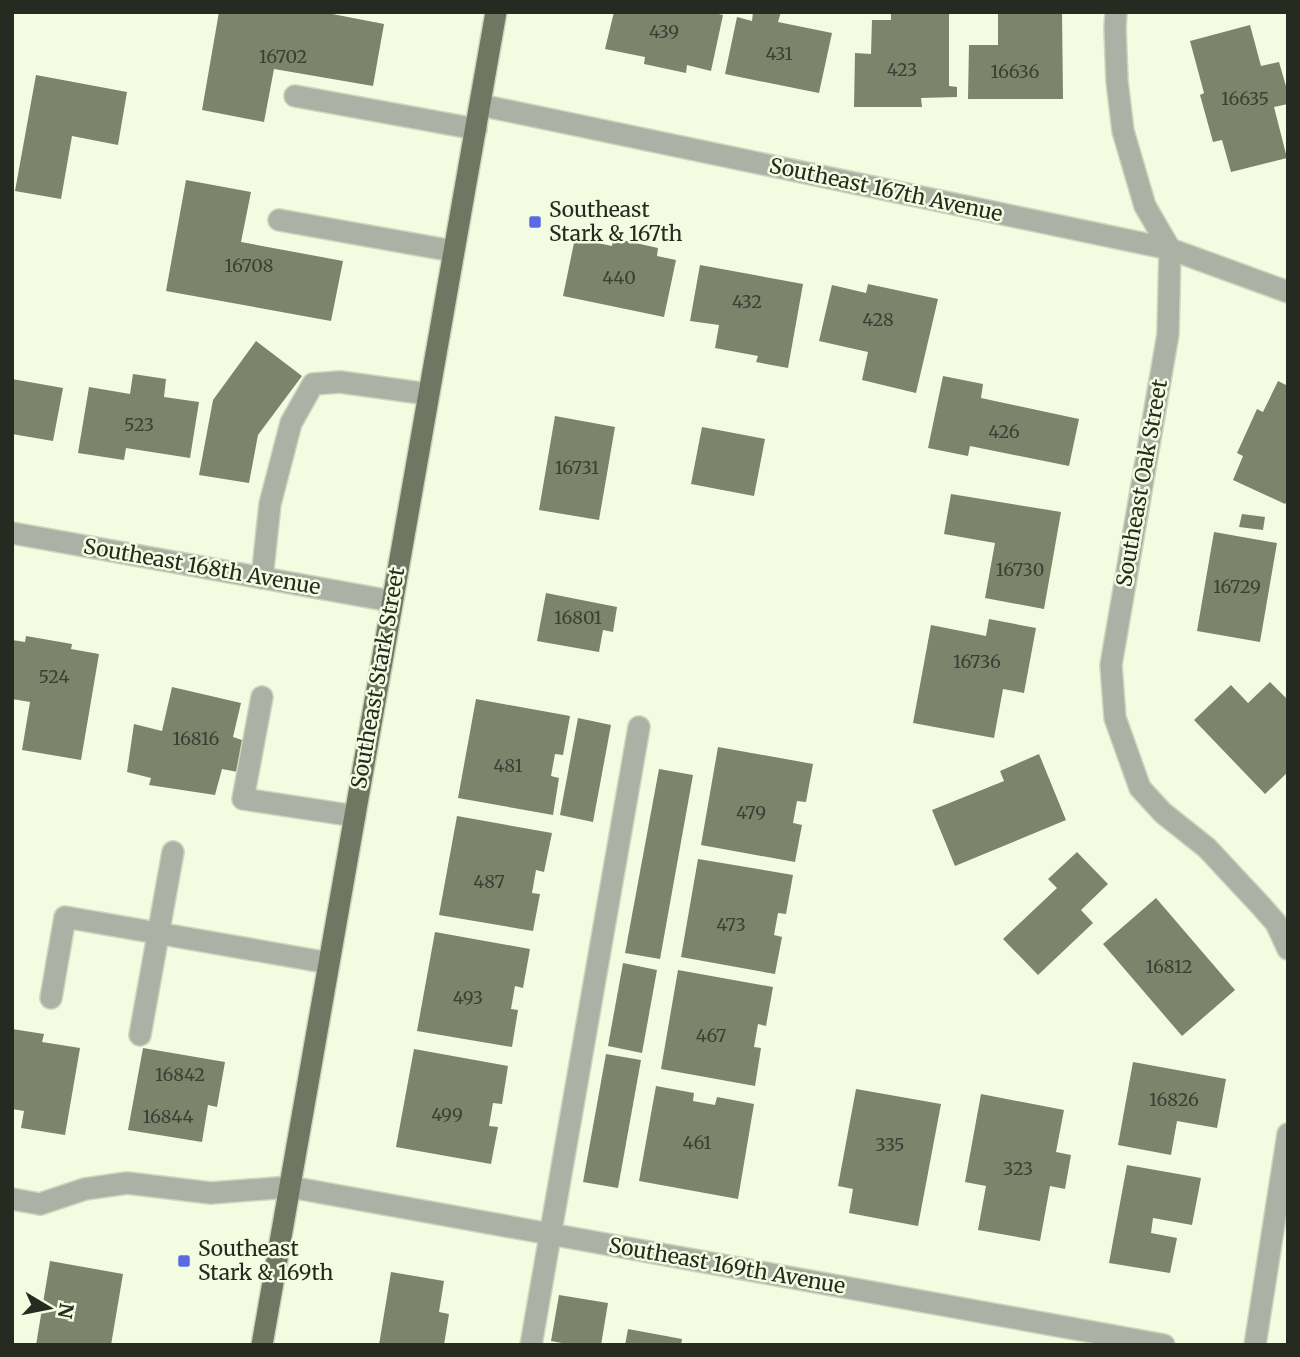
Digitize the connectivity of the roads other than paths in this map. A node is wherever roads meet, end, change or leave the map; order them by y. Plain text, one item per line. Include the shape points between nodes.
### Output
1 (496, 12) edge
2 (1116, 12) edge
3 (295, 96) dead end
4 (480, 105) junction
5 (476, 129) junction
6 (279, 220) dead end
7 (1170, 249) junction
8 (453, 251) junction
9 (1288, 292) edge
10 (428, 394) junction
11 (12, 533) edge
12 (262, 578) junction
13 (391, 601) junction
14 (262, 697) dead end
15 (639, 727) dead end
16 (355, 816) junction
17 (173, 852) dead end
18 (159, 933) junction
19 (1285, 936) edge
20 (329, 963) junction
21 (51, 998) dead end
22 (140, 1035) dead end
23 (1288, 1134) edge
24 (290, 1187) junction
25 (12, 1199) edge
26 (551, 1234) junction
27 (262, 1345) edge
28 (531, 1345) edge
29 (1164, 1345) edge
30 (1255, 1345) edge

1 - 4 main road, Southeast Stark Street
2 - 7 street via 1123,131 1145,206
3 - 5 street
4 - 5 main road, Southeast Stark Street
4 - 7 street, Southeast 167th Avenue
5 - 8 main road, Southeast Stark Street
6 - 8 street
7 - 9 street, Southeast 167th Avenue
7 - 19 street, Southeast Oak Street via 1168,334 1111,665 1115,718 1140,788 1207,848
8 - 10 main road, Southeast Stark Street
10 - 12 street via 340,382 313,384 292,423 277,477
10 - 13 main road, Southeast Stark Street
11 - 12 street, Southeast 168th Avenue
12 - 13 street, Southeast 168th Avenue
13 - 16 main road, Southeast Stark Street
14 - 16 street via 243,799
15 - 26 street
16 - 20 main road, Southeast Stark Street
17 - 18 street
18 - 20 street
18 - 21 street via 65,917
18 - 22 street
20 - 24 main road, Southeast Stark Street
23 - 30 street
24 - 25 street, Southeast 169th Avenue via 211,1193 127,1184 85,1189 40,1204
24 - 26 street, Southeast 169th Avenue
24 - 27 main road, Southeast Stark Street
26 - 28 street
26 - 29 street, Southeast 169th Avenue

